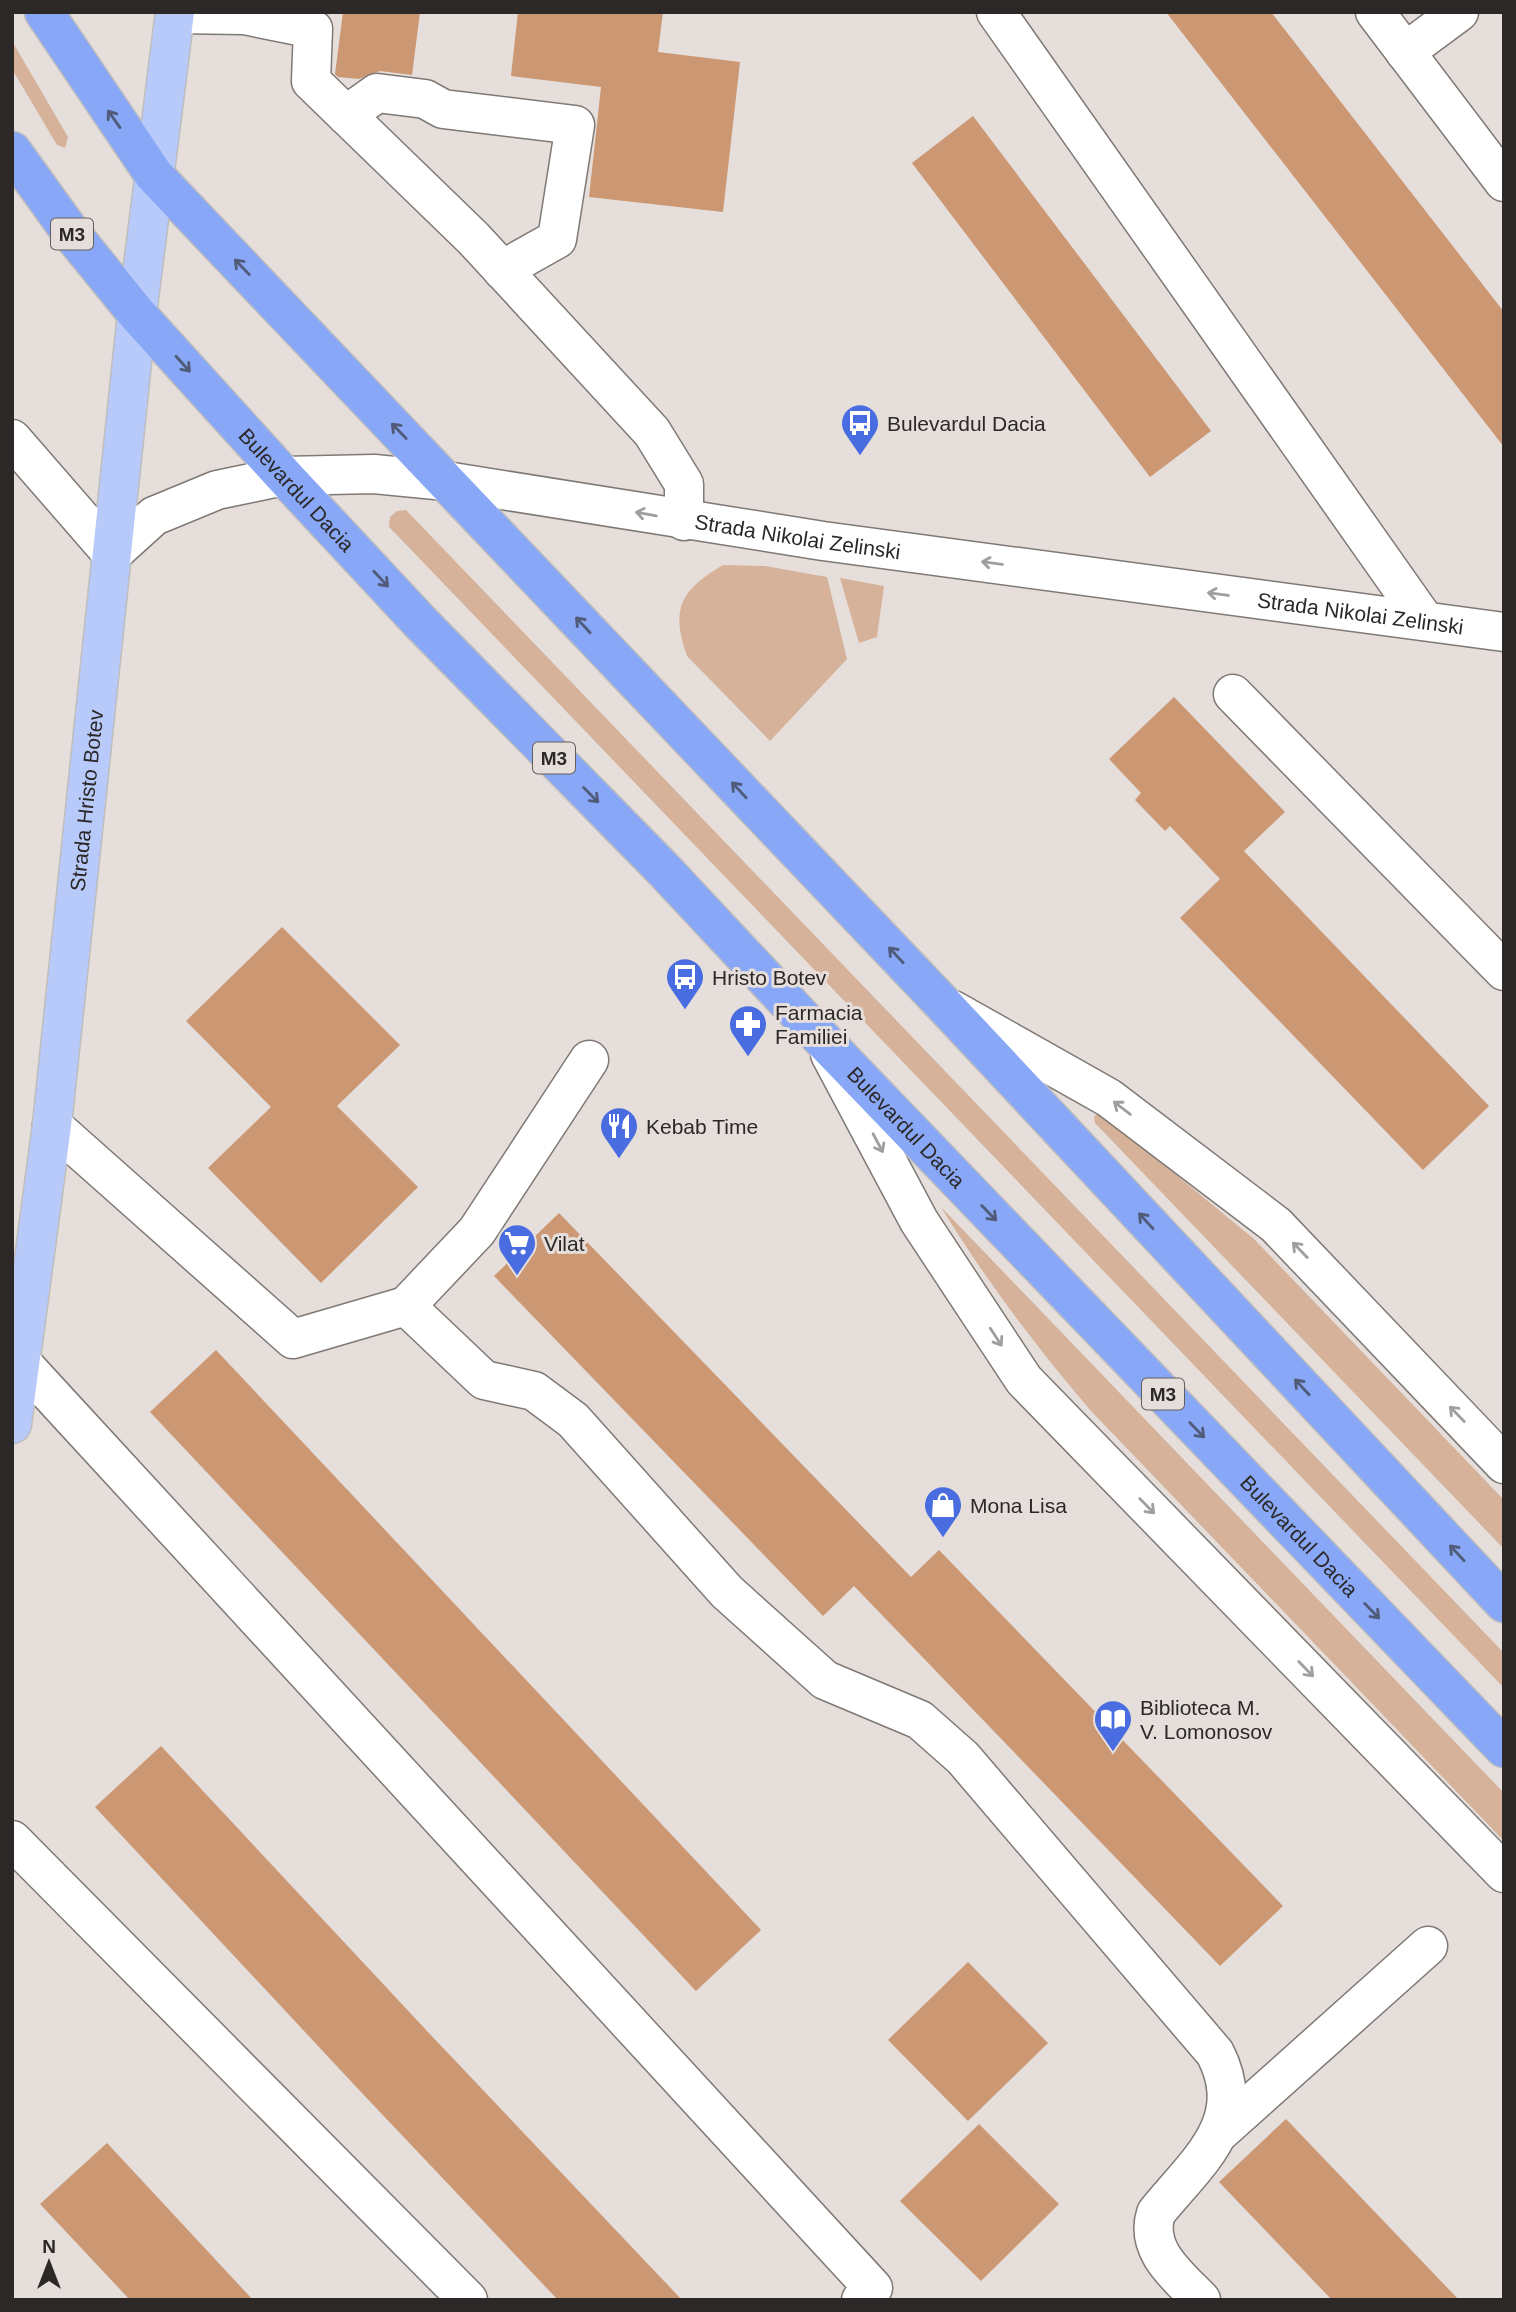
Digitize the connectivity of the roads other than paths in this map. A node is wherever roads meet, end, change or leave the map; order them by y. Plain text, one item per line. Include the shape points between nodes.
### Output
1 (44, 12) edge
2 (996, 12) edge
3 (1375, 12) edge
4 (1459, 12) edge
5 (175, 13) edge
6 (1405, 52) junction
7 (346, 115) junction
8 (12, 151) edge
9 (153, 174) junction
10 (1504, 182) edge
11 (502, 270) junction
12 (137, 314) junction
13 (12, 439) edge
14 (284, 476) junction
15 (446, 481) junction
16 (684, 521) junction
17 (112, 554) junction
18 (1425, 621) junction
19 (1504, 632) edge
20 (1233, 694) dead end
21 (1504, 971) edge
22 (943, 1004) junction
23 (822, 1040) junction
24 (589, 1060) dead end
25 (52, 1125) junction
26 (406, 1306) junction
27 (21, 1362) junction
28 (12, 1424) edge
29 (1504, 1464) edge
30 (1504, 1603) edge
31 (1504, 1748) edge
32 (12, 1840) edge
33 (1504, 1873) edge
34 (1428, 1946) dead end
35 (1221, 2132) junction
36 (468, 2300) edge
37 (861, 2300) edge
38 (1201, 2300) edge

9 -> 1 highway
2 - 18 street
3 - 6 street
4 - 6 street
5 - 7 street via 244,15 313,29 311,81
5 - 9 main road, Strada Hristo Botev
6 - 10 street
7 - 11 street
7 - 11 street via 377,93 425,99 443,109 575,125 556,239
8 - 12 highway, Bulevardul Dacia / M3
9 - 12 main road, Strada Hristo Botev
15 -> 9 highway
11 - 16 street via 652,432 684,484
12 -> 14 highway, Bulevardul Dacia / M3
12 - 17 main road, Strada Hristo Botev
13 - 17 street
14 - 15 street, Strada Nikolai Zelinski via 374,474
14 - 17 street, Strada Nikolai Zelinski via 217,490 154,516
14 -> 23 highway, Bulevardul Dacia / M3
16 -> 15 street, Strada Nikolai Zelinski
22 -> 15 highway
18 -> 16 street, Strada Nikolai Zelinski
17 - 25 main road, Strada Hristo Botev
18 - 19 street, Strada Nikolai Zelinski
20 - 21 street
29 -> 22 street via 1276,1225 1109,1098
30 -> 22 highway
23 -> 31 highway, Bulevardul Dacia / M3
23 -> 33 street via 919,1222 1024,1380
24 - 26 street via 477,1231
25 - 26 street via 293,1339
25 - 27 main road, Strada Hristo Botev
26 - 35 street via 484,1380 534,1391 573,1420 727,1592 825,1680 920,1720 963,1758 1215,2053 1227,2075 1229,2103
27 - 28 main road, Strada Hristo Botev
27 - 37 street via 873,2288
32 - 36 street
34 - 35 street
35 - 38 street via 1156,2213 1151,2228 1155,2247

